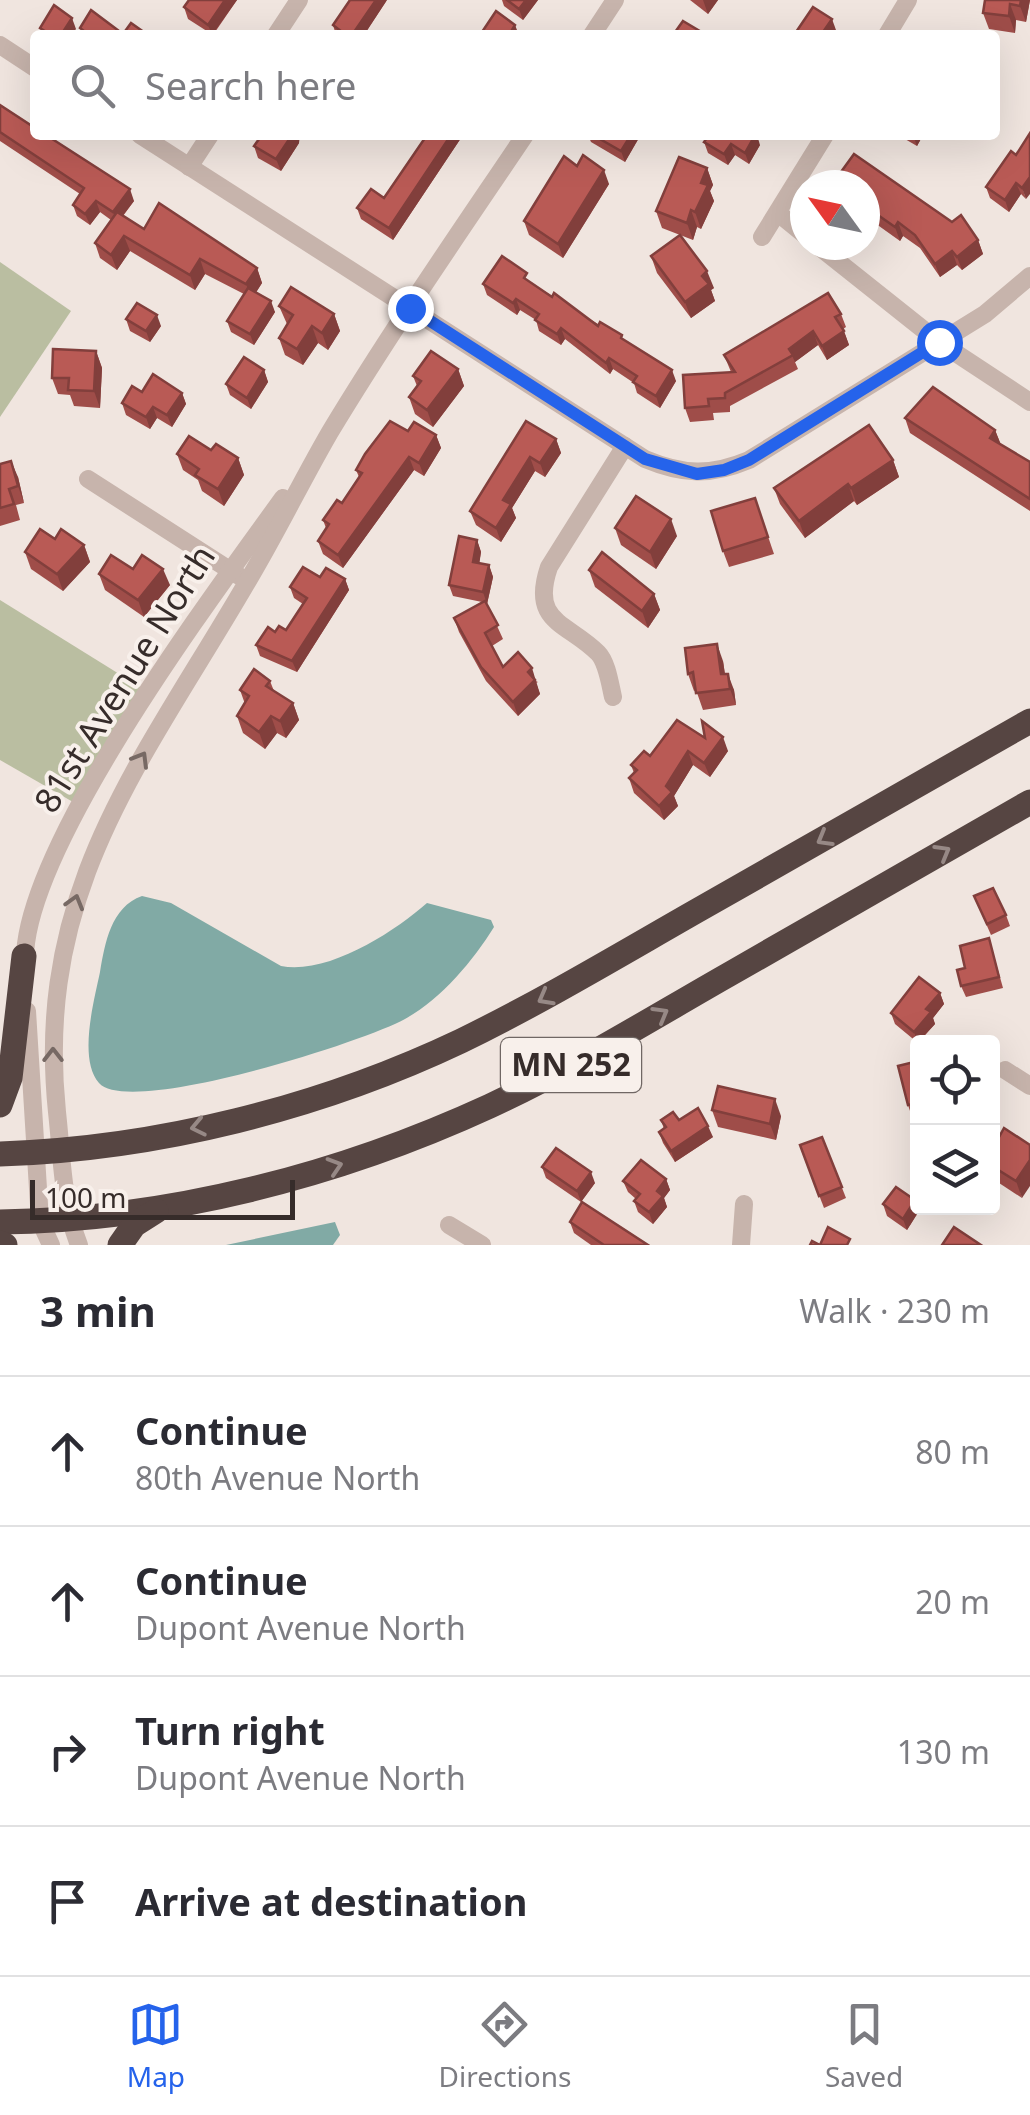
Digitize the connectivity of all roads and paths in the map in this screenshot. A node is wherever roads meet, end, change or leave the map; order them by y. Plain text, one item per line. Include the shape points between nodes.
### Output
1 (299, 0) edge
2 (615, 0) edge
3 (908, 0) edge
4 (279, 30) edge
5 (595, 30) edge
6 (890, 30) edge
7 (0, 46) edge
8 (30, 65) edge
9 (148, 140) edge
10 (207, 140) edge
11 (522, 140) edge
12 (822, 140) edge
13 (189, 166) junction
14 (778, 213) junction
15 (790, 223) edge
16 (762, 237) dead end
17 (837, 260) edge
18 (1030, 276) edge
19 (410, 308) junction
20 (939, 342) junction
21 (1030, 402) edge
22 (330, 433) junction
23 (625, 446) junction
24 (88, 478) dead end
25 (231, 570) junction
26 (248, 581) junction
27 (614, 697) dead end
28 (1030, 721) edge
29 (1030, 802) edge
30 (24, 956) junction
31 (1004, 1070) dead end
32 (1030, 1086) edge
33 (0, 1105) edge
34 (47, 1151) junction
35 (0, 1154) edge
36 (744, 1204) dead end
37 (162, 1207) junction
38 (68, 1218) junction
39 (40, 1221) junction
40 (0, 1222) edge
41 (449, 1225) dead end
42 (51, 1245) edge
43 (79, 1245) edge
44 (120, 1245) edge
45 (482, 1245) edge
46 (741, 1245) edge

1 - 4 street
2 - 5 street
3 - 6 street
7 - 8 street
9 - 13 street
10 - 13 street
11 - 19 street, 81st Avenue North
12 - 14 street
13 - 19 street
14 - 15 street
14 - 16 street
17 - 20 street
18 - 20 street
19 - 22 street, 81st Avenue North
19 - 23 street
20 - 21 street
20 - 23 street via 724,470 670,470
22 - 25 street, 81st Avenue North
22 - 26 street, 81st Avenue North
23 - 27 street via 543,584 552,618 600,655
24 - 25 street
25 - 26 street
25 - 30 street, 81st Avenue North via 74,814 42,886
34 -> 26 street, 81st Avenue North via 59,960 78,889 128,781
28 -> 34 highway, MN 252 via 461,1040 274,1110
37 -> 29 highway, MN 252 via 322,1170 492,1105
30 - 33 highway via 10,1078
30 - 34 street, 81st Avenue North
31 - 32 street
34 - 35 highway, MN 252
34 - 38 street, 81st Avenue North
34 - 39 street, 81st Avenue North
36 - 46 street
37 - 38 highway, MN 252
37 - 44 highway
38 - 39 highway, MN 252
38 - 43 street, 81st Avenue North
39 - 40 highway, MN 252
39 - 42 street, 81st Avenue North
41 - 45 street

